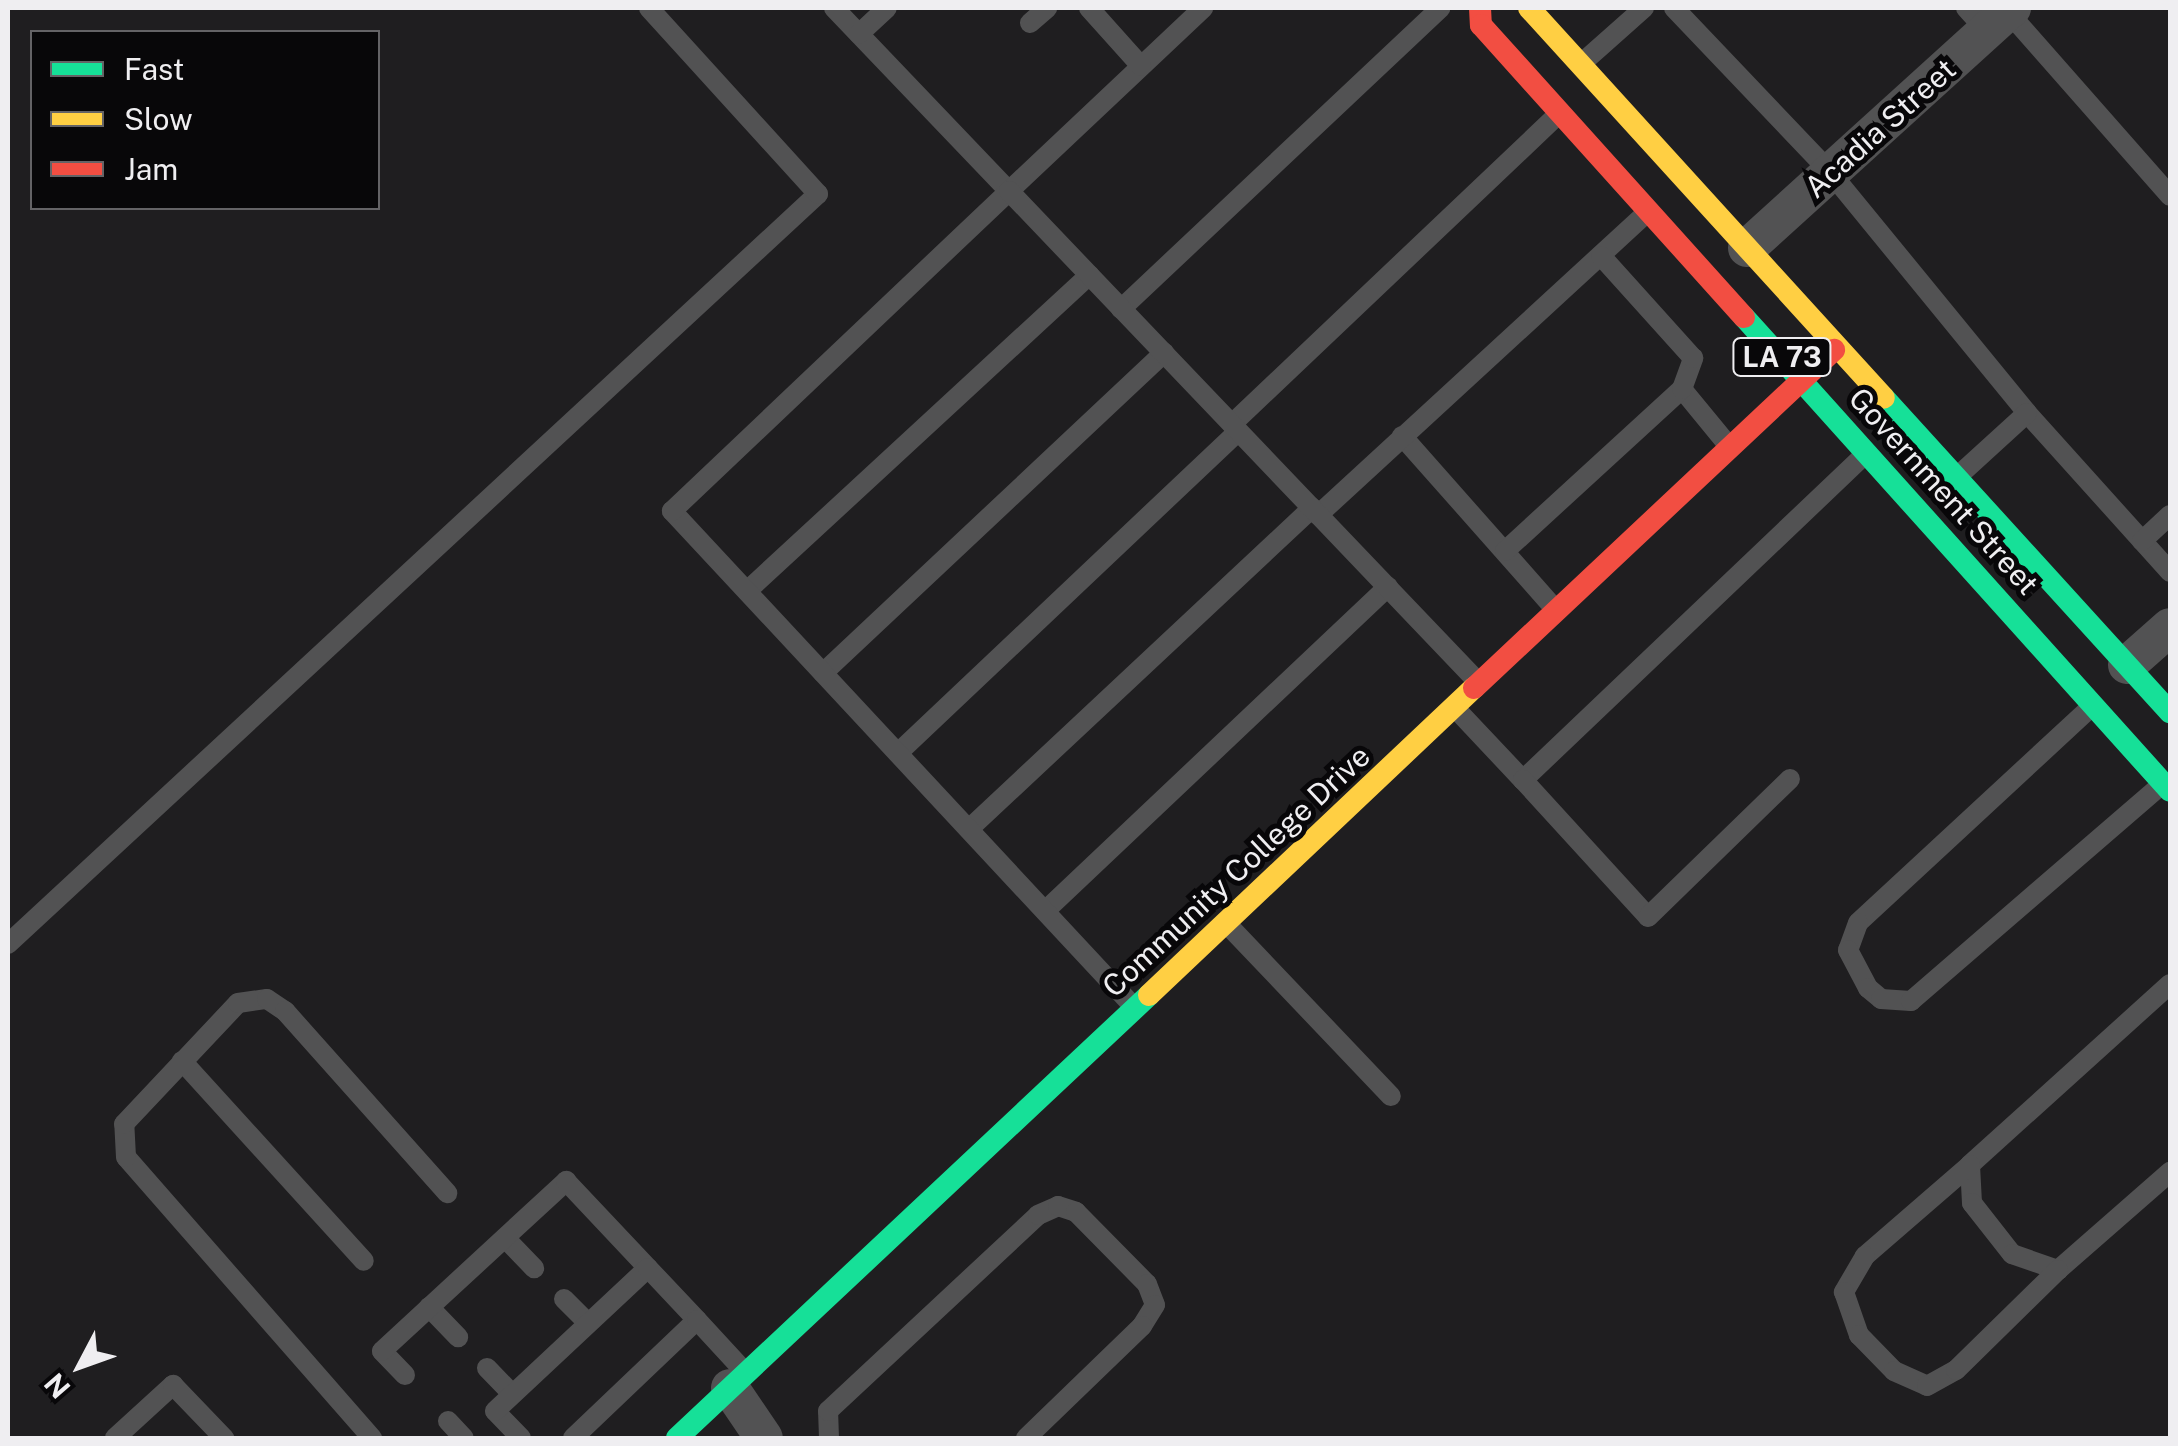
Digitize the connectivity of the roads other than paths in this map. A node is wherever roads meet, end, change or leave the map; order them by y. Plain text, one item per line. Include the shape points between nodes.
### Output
1 (650, 8) edge
2 (834, 8) edge
3 (887, 8) edge
4 (1047, 8) edge
5 (1089, 8) edge
6 (1202, 8) edge
7 (1440, 8) edge
8 (1480, 8) edge
9 (1530, 8) edge
10 (1674, 8) edge
11 (1636, 10) edge
12 (1993, 14) edge
13 (1030, 23) dead end
14 (859, 34) junction
15 (1581, 64) junction
16 (1141, 66) junction
17 (1561, 113) junction
18 (1598, 154) junction
19 (1830, 172) junction
20 (1009, 191) junction
21 (2170, 196) edge
22 (1650, 211) junction
23 (1747, 248) junction
24 (1600, 256) junction
25 (1089, 275) junction
26 (1121, 309) junction
27 (1837, 348) junction
28 (1164, 353) junction
29 (1802, 379) junction
30 (1682, 389) junction
31 (2027, 413) junction
32 (1235, 428) junction
33 (1402, 436) junction
34 (1730, 448) junction
35 (1868, 452) junction
36 (1956, 478) junction
37 (1315, 511) junction
38 (2170, 516) edge
39 (2142, 541) junction
40 (1505, 551) junction
41 (2170, 572) edge
42 (1388, 587) junction
43 (747, 591) junction
44 (1557, 610) junction
45 (2170, 626) edge
46 (2127, 664) junction
47 (823, 673) junction
48 (1479, 684) junction
49 (2095, 703) junction
50 (1454, 706) junction
51 (2170, 712) edge
52 (898, 752) junction
53 (1790, 779) dead end
54 (1523, 780) junction
55 (2167, 787) edge
56 (968, 829) junction
57 (1045, 911) junction
58 (1225, 922) junction
59 (8, 944) edge
60 (2170, 984) edge
61 (1134, 1007) junction
62 (182, 1061) junction
63 (1391, 1096) dead end
64 (1970, 1165) junction
65 (2170, 1172) edge
66 (446, 1193) dead end
67 (505, 1238) junction
68 (364, 1261) dead end
69 (534, 1268) dead end
70 (648, 1268) junction
71 (2058, 1270) junction
72 (564, 1299) dead end
73 (430, 1307) junction
74 (696, 1320) junction
75 (588, 1323) junction
76 (458, 1338) dead end
77 (486, 1368) dead end
78 (405, 1375) dead end
79 (738, 1381) junction
80 (512, 1394) junction
81 (448, 1422) dead end
82 (115, 1438) edge
83 (224, 1438) edge
84 (372, 1438) edge
85 (464, 1438) edge
86 (521, 1438) edge
87 (572, 1438) edge
88 (677, 1438) edge
89 (764, 1438) edge
90 (829, 1438) edge
91 (1026, 1438) edge

1 - 59 lane via 818,194
2 - 14 lane
3 - 14 lane
4 - 13 lane
5 - 16 lane
6 - 16 lane
7 - 26 lane
8 - 17 main road, Government Street / LA 73 via 1481,25
9 - 15 main road, Government Street / LA 73
10 - 19 lane
11 - 15 lane
12 - 19 street, Acadia Street
12 - 21 lane
14 - 20 lane
15 - 23 main road, Government Street / LA 73
16 - 20 lane
17 - 18 main road, Government Street / LA 73
17 - 32 lane
18 - 22 main road, Government Street / LA 73
18 - 23 main road via 1628,162 1706,248 1723,256
19 - 23 street, Acadia Street
19 - 31 lane
20 - 25 lane
20 - 43 lane via 672,511
22 - 24 lane
22 - 29 main road, Government Street / LA 73
23 - 27 main road, Government Street / LA 73
24 - 30 lane via 1693,358
24 - 33 lane
25 - 26 lane
25 - 43 lane
26 - 28 lane
27 - 29 main road, Community College Drive
27 - 36 main road, Government Street / LA 73
28 - 32 lane
28 - 47 lane
29 - 34 main road, Community College Drive
29 - 35 main road, Government Street / LA 73
30 - 34 lane
30 - 40 lane
31 - 36 lane
31 - 39 lane
32 - 37 lane
32 - 52 lane
33 - 37 lane
33 - 40 lane
34 - 44 main road, Community College Drive
35 - 49 main road, Government Street / LA 73
35 - 54 lane
36 - 46 main road, Government Street / LA 73
37 - 42 lane
37 - 56 lane
38 - 39 lane
39 - 41 lane
40 - 44 lane
42 - 48 lane
42 - 57 lane
43 - 47 lane
44 - 48 main road, Community College Drive
45 - 46 street
46 - 51 main road, Government Street / LA 73
47 - 52 lane
48 - 50 main road, Community College Drive
49 - 55 main road, Government Street / LA 73
49 - 55 lane via 1858,923 1848,950 1868,988 1881,1000 1911,1002
50 - 54 lane
50 - 58 main road, Community College Drive
52 - 56 lane
53 - 54 lane via 1648,917
56 - 57 lane
57 - 61 lane
58 - 61 main road, Community College Drive
58 - 63 lane
60 - 64 lane
61 - 79 main road, Community College Drive
62 - 66 lane via 238,1003 267,999 285,1010
62 - 68 lane
62 - 84 lane via 124,1124 126,1157
64 - 71 lane via 1972,1202 1990,1233 2012,1254
64 - 71 lane via 1866,1256 1844,1292 1859,1335 1894,1370 1927,1386 1956,1370
65 - 71 lane
67 - 69 lane
67 - 70 lane via 566,1180
67 - 73 lane
70 - 74 lane
70 - 75 lane
72 - 75 lane
73 - 76 lane
73 - 78 lane via 382,1351
74 - 79 lane
74 - 87 lane
75 - 80 lane
77 - 80 lane
79 - 88 main road, Community College Drive
79 - 89 street
80 - 86 lane via 495,1411
81 - 85 lane
82 - 83 lane via 173,1385
90 - 91 lane via 828,1411 1038,1215 1058,1206 1076,1212 1147,1284 1155,1305 1142,1326

